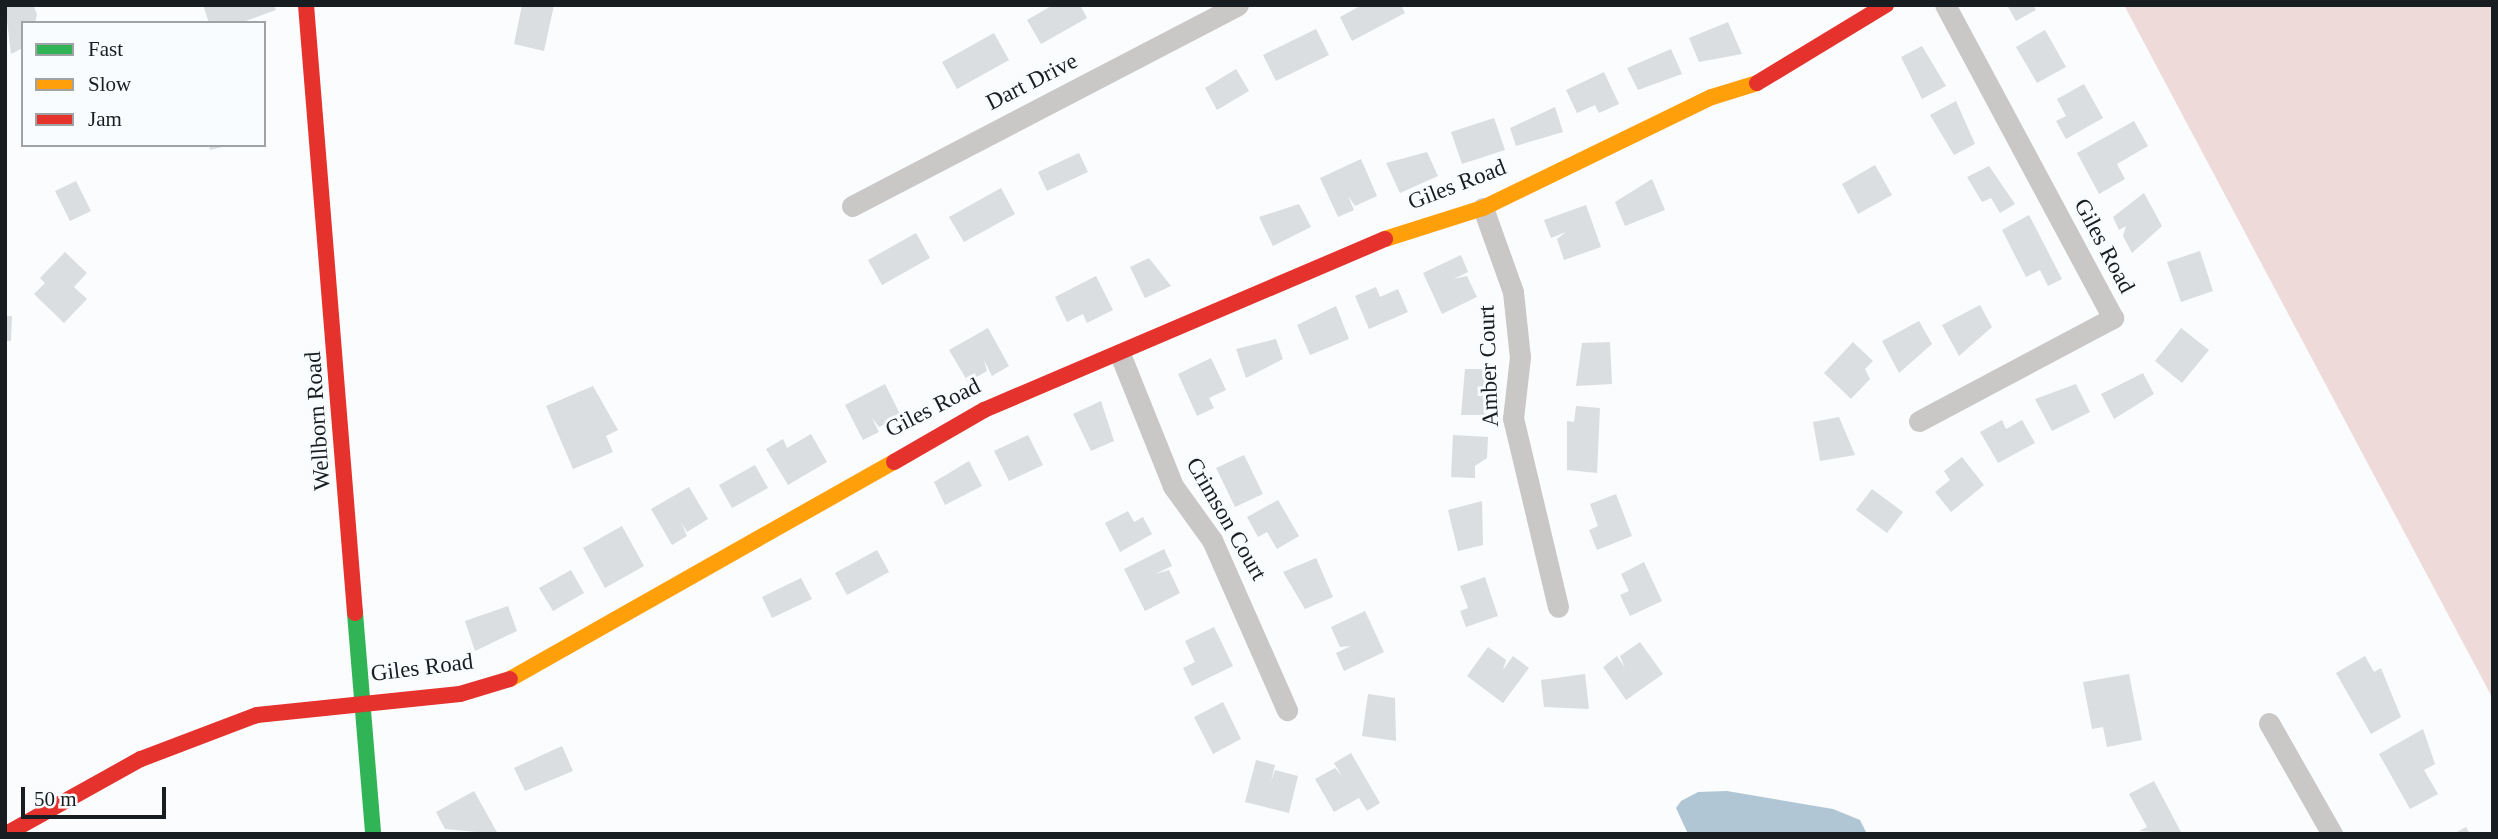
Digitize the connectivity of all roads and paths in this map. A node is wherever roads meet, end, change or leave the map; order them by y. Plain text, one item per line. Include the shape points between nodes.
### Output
1 (306, 5) edge
2 (1238, 5) edge
3 (1886, 5) edge
4 (1945, 5) edge
5 (852, 206) dead end
6 (1483, 208) junction
7 (1120, 354) junction
8 (1919, 421) dead end
9 (1558, 607) dead end
10 (366, 701) junction
11 (1287, 710) dead end
12 (2269, 723) dead end
13 (6, 834) edge
14 (373, 834) edge
15 (2332, 834) edge

1 - 10 street, Wellborn Road
2 - 5 street, Dart Drive
3 - 6 street, Giles Road via 1766,80 1712,97
4 - 8 street, Giles Road via 2113,318
6 - 7 street, Giles Road via 1365,245
6 - 9 street, Amber Court via 1513,292 1520,356 1513,418
7 - 10 street, Giles Road via 984,410 898,455 525,675 460,694
7 - 11 street, Crimson Court via 1173,486 1212,540
10 - 13 street, Giles Road via 257,715 188,738
10 - 14 street, Wellborn Road
12 - 15 street

